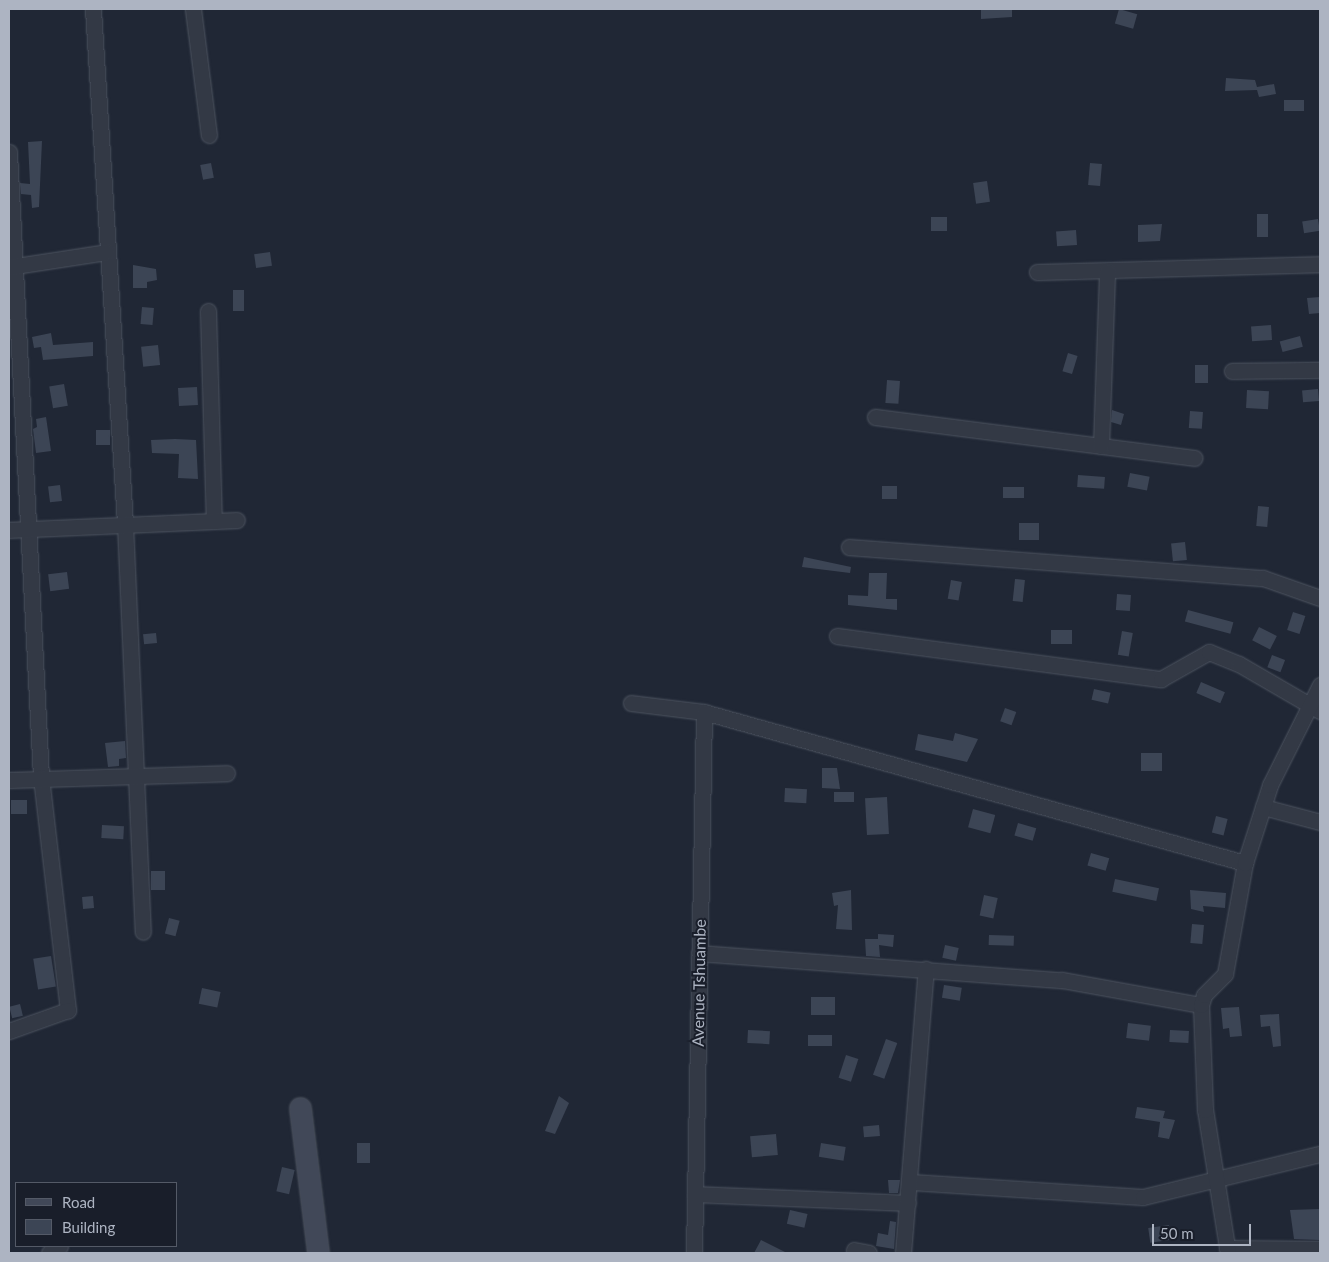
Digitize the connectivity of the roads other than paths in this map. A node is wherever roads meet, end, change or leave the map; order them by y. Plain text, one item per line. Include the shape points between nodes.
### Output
1 (93, 9) edge
2 (193, 9) edge
3 (209, 134) dead end
4 (9, 152) edge
5 (108, 252) junction
6 (1320, 264) edge
7 (11, 267) edge
8 (1037, 272) dead end
9 (1107, 272) junction
10 (208, 311) dead end
11 (1320, 370) edge
12 (1232, 371) dead end
13 (875, 418) dead end
14 (1101, 446) junction
15 (1194, 458) dead end
16 (237, 520) dead end
17 (214, 521) junction
18 (125, 524) junction
19 (31, 528) junction
20 (9, 530) edge
21 (849, 547) dead end
22 (1320, 598) edge
23 (837, 636) dead end
24 (1320, 685) edge
25 (631, 703) dead end
26 (1314, 709) edge
27 (704, 712) junction
28 (227, 773) dead end
29 (136, 774) junction
30 (41, 777) junction
31 (9, 780) edge
32 (1263, 807) junction
33 (1320, 822) edge
34 (1244, 864) junction
35 (143, 932) dead end
36 (699, 953) junction
37 (926, 969) junction
38 (1201, 1005) junction
39 (9, 1031) edge
40 (300, 1108) dead end
41 (1320, 1154) edge
42 (1216, 1177) junction
43 (911, 1182) junction
44 (695, 1194) junction
45 (908, 1203) junction
46 (1320, 1248) edge
47 (1227, 1250) edge
48 (318, 1253) edge
49 (694, 1253) edge
50 (902, 1253) edge

1 - 5 street
2 - 3 street
4 - 7 street
5 - 7 street
5 - 18 street
6 - 9 street
7 - 19 street
8 - 9 street
9 - 14 street
10 - 17 street
11 - 12 street
13 - 14 street
14 - 15 street
16 - 17 street
17 - 18 street
18 - 19 street
18 - 29 street
19 - 20 street
19 - 30 street
21 - 22 street via 1263,578
23 - 26 street via 1161,679 1209,652 1239,664
24 - 26 street
25 - 27 street
26 - 32 street
27 - 34 street
27 - 36 street, Avenue Tshuambe
28 - 29 street
29 - 30 street
29 - 35 street
30 - 31 street
30 - 39 street via 68,1010
32 - 33 street
32 - 34 street
34 - 38 street via 1225,974 1204,995
36 - 37 street
36 - 44 street, Avenue Tshuambe
37 - 38 street via 1062,980
37 - 43 street
38 - 42 street via 1205,1110
40 - 48 street
41 - 42 street
42 - 43 street via 1142,1197
42 - 47 street
43 - 45 street
44 - 45 street
44 - 49 street, Avenue Tshuambe
45 - 50 street
46 - 47 street

